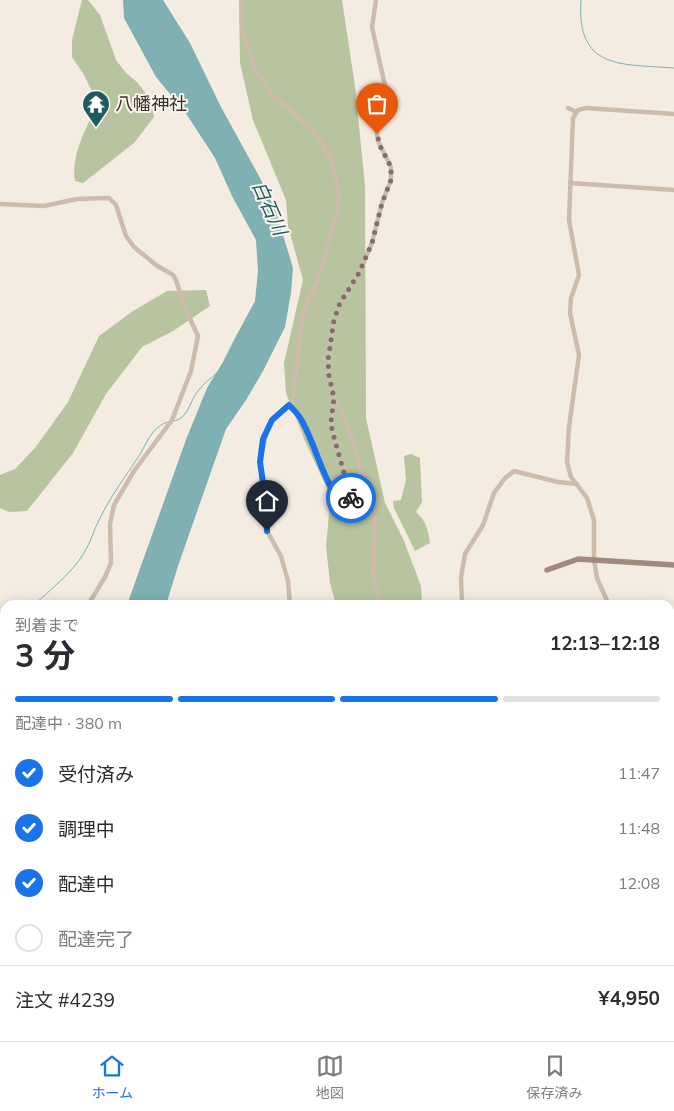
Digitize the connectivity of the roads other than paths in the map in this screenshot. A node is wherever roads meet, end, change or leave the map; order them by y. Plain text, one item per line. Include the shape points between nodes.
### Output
1 (242, 0) edge
2 (376, 0) edge
3 (568, 108) dead end
4 (576, 112) junction
5 (674, 114) edge
6 (570, 183) junction
7 (674, 190) edge
8 (0, 204) edge
9 (334, 398) junction
10 (289, 405) junction
11 (577, 484) junction
12 (594, 560) junction
13 (674, 565) edge
14 (548, 570) dead end
15 (91, 600) edge
16 (290, 600) edge
17 (379, 600) edge
18 (462, 600) edge
19 (607, 600) edge

1 - 10 street via 242,31 256,71 272,94 323,144 331,159 338,190 336,220 303,314
2 - 9 street via 372,27 384,86 376,125 378,141 391,167 391,180 372,243 336,314 328,360
3 - 4 street
4 - 5 street via 586,108
4 - 6 street
6 - 7 street
6 - 11 street via 570,228 579,275 570,313 578,355 567,458 569,474
8 - 15 street via 44,206 77,199 109,198 116,205 126,236 134,247 176,280 198,336 191,371 170,422 114,505 110,524 111,563
9 - 10 street via 331,422 353,502 349,508 335,494 302,422
9 - 17 street via 349,428 373,505 373,574
10 - 16 street via 272,420 260,462 267,531 283,563
11 - 12 street via 587,498 594,520
11 - 18 street via 520,472 505,478 465,554
12 - 13 street
12 - 14 street via 578,559
12 - 19 street via 597,578

